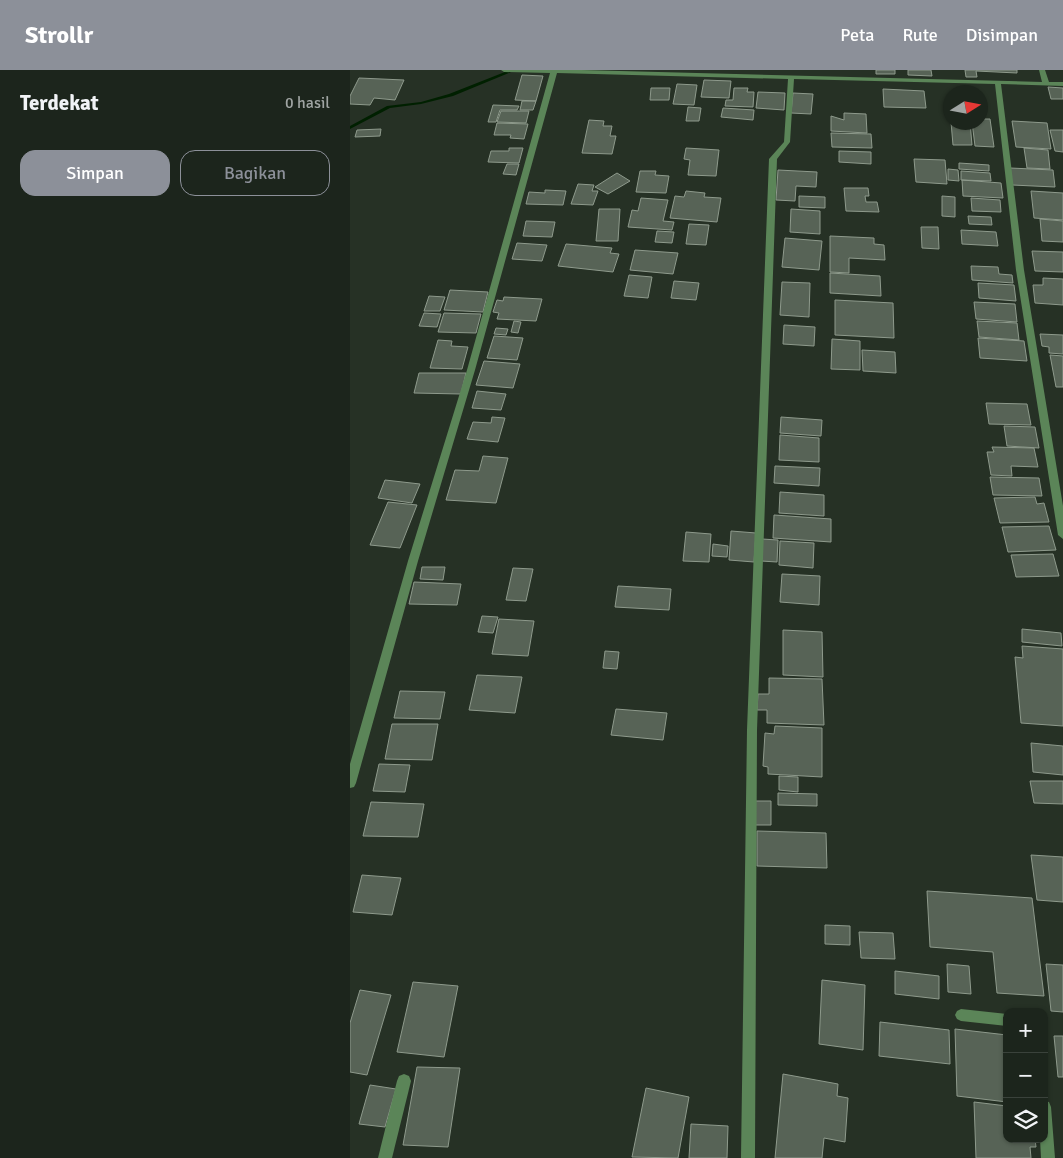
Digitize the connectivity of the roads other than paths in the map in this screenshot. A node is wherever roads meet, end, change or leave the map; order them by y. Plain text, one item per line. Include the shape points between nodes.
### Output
1 (504, 70) edge
2 (745, 70) edge
3 (1042, 70) edge
4 (554, 72) junction
5 (746, 78) junction
6 (791, 79) junction
7 (998, 83) junction
8 (1046, 84) junction
9 (1063, 84) edge
10 (1063, 535) edge
11 (350, 782) edge
12 (961, 1015) dead end
13 (1003, 1020) edge
14 (404, 1081) dead end
15 (1047, 1143) edge
16 (385, 1158) edge
17 (748, 1158) edge
18 (1048, 1158) edge

1 - 4 street
2 - 5 street
3 - 8 street
4 - 5 street
4 - 11 street via 471,370
5 - 6 street
6 - 7 street
6 - 17 street via 787,142 773,159 752,730
7 - 8 street
7 - 10 street via 1020,270
8 - 9 street
12 - 13 street
14 - 16 street
15 - 18 street

